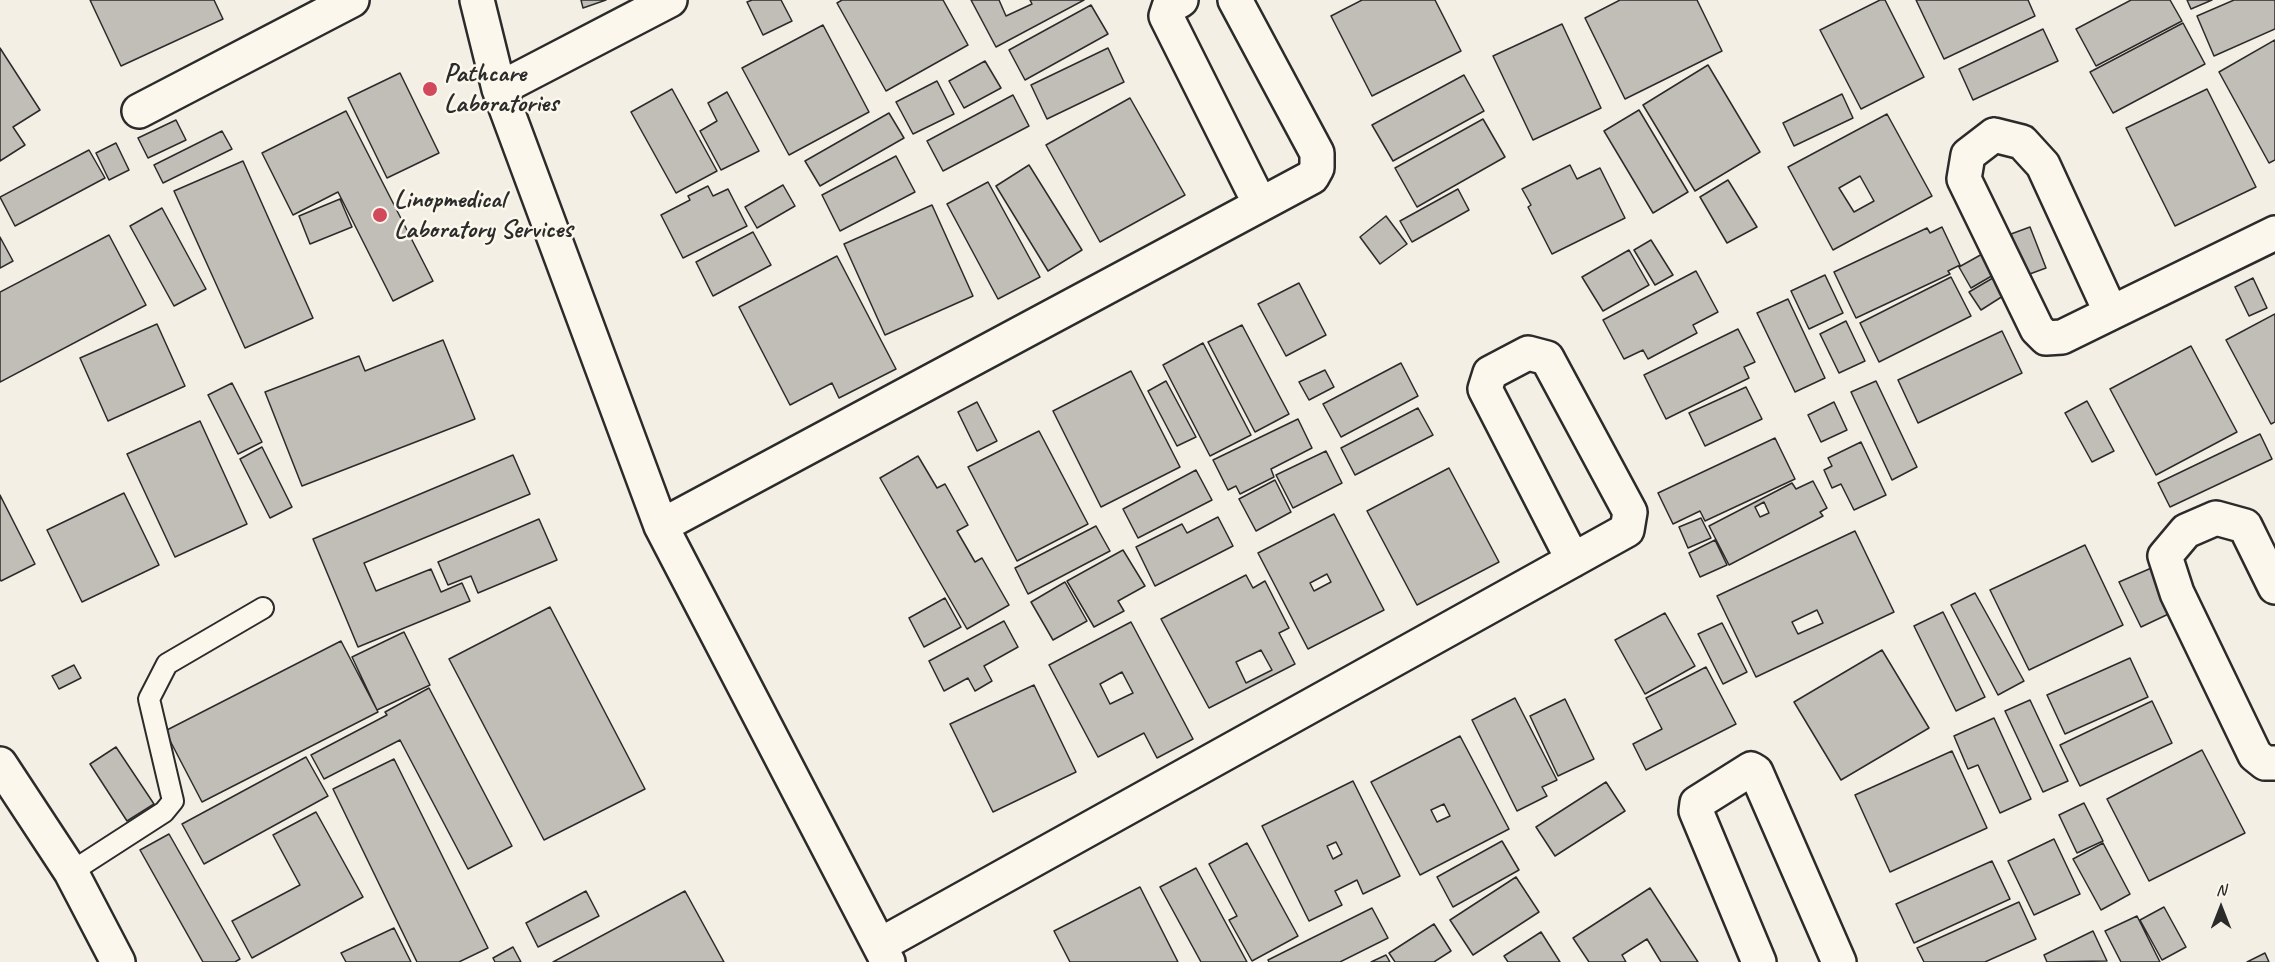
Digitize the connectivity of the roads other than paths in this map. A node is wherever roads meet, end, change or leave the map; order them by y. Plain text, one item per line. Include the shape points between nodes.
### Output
1 (352, 0) edge
2 (477, 0) edge
3 (670, 0) edge
4 (1180, 0) edge
5 (1234, 0) edge
6 (499, 89) junction
7 (139, 111) dead end
8 (1260, 204) junction
9 (2275, 233) edge
10 (2111, 313) junction
11 (661, 526) junction
12 (1573, 560) junction
13 (2275, 587) edge
14 (263, 608) dead end
15 (2275, 764) edge
16 (0, 765) edge
17 (71, 872) junction
18 (884, 953) edge
19 (118, 962) edge
20 (1759, 962) edge
21 (1839, 962) edge

1 - 7 street
2 - 6 street
3 - 6 street
4 - 8 street via 1169,7 1166,16
5 - 8 street via 1317,153 1317,168 1312,177
6 - 11 street
8 - 11 street
9 - 10 street
10 - 10 street via 2062,337 2046,339 2037,329 1964,179 1968,155 1994,135 2022,142 2043,165
11 - 18 street
12 - 12 street via 1627,530 1630,512 1547,357 1528,353 1490,373 1485,389
12 - 18 street
13 - 15 street via 2245,526 2216,518 2186,531 2165,556 2177,592 2255,755 2265,763
14 - 17 lane via 167,664 149,699 173,801 164,812
16 - 17 street
17 - 19 street
20 - 21 street via 1696,811 1696,803 1750,769 1756,772

